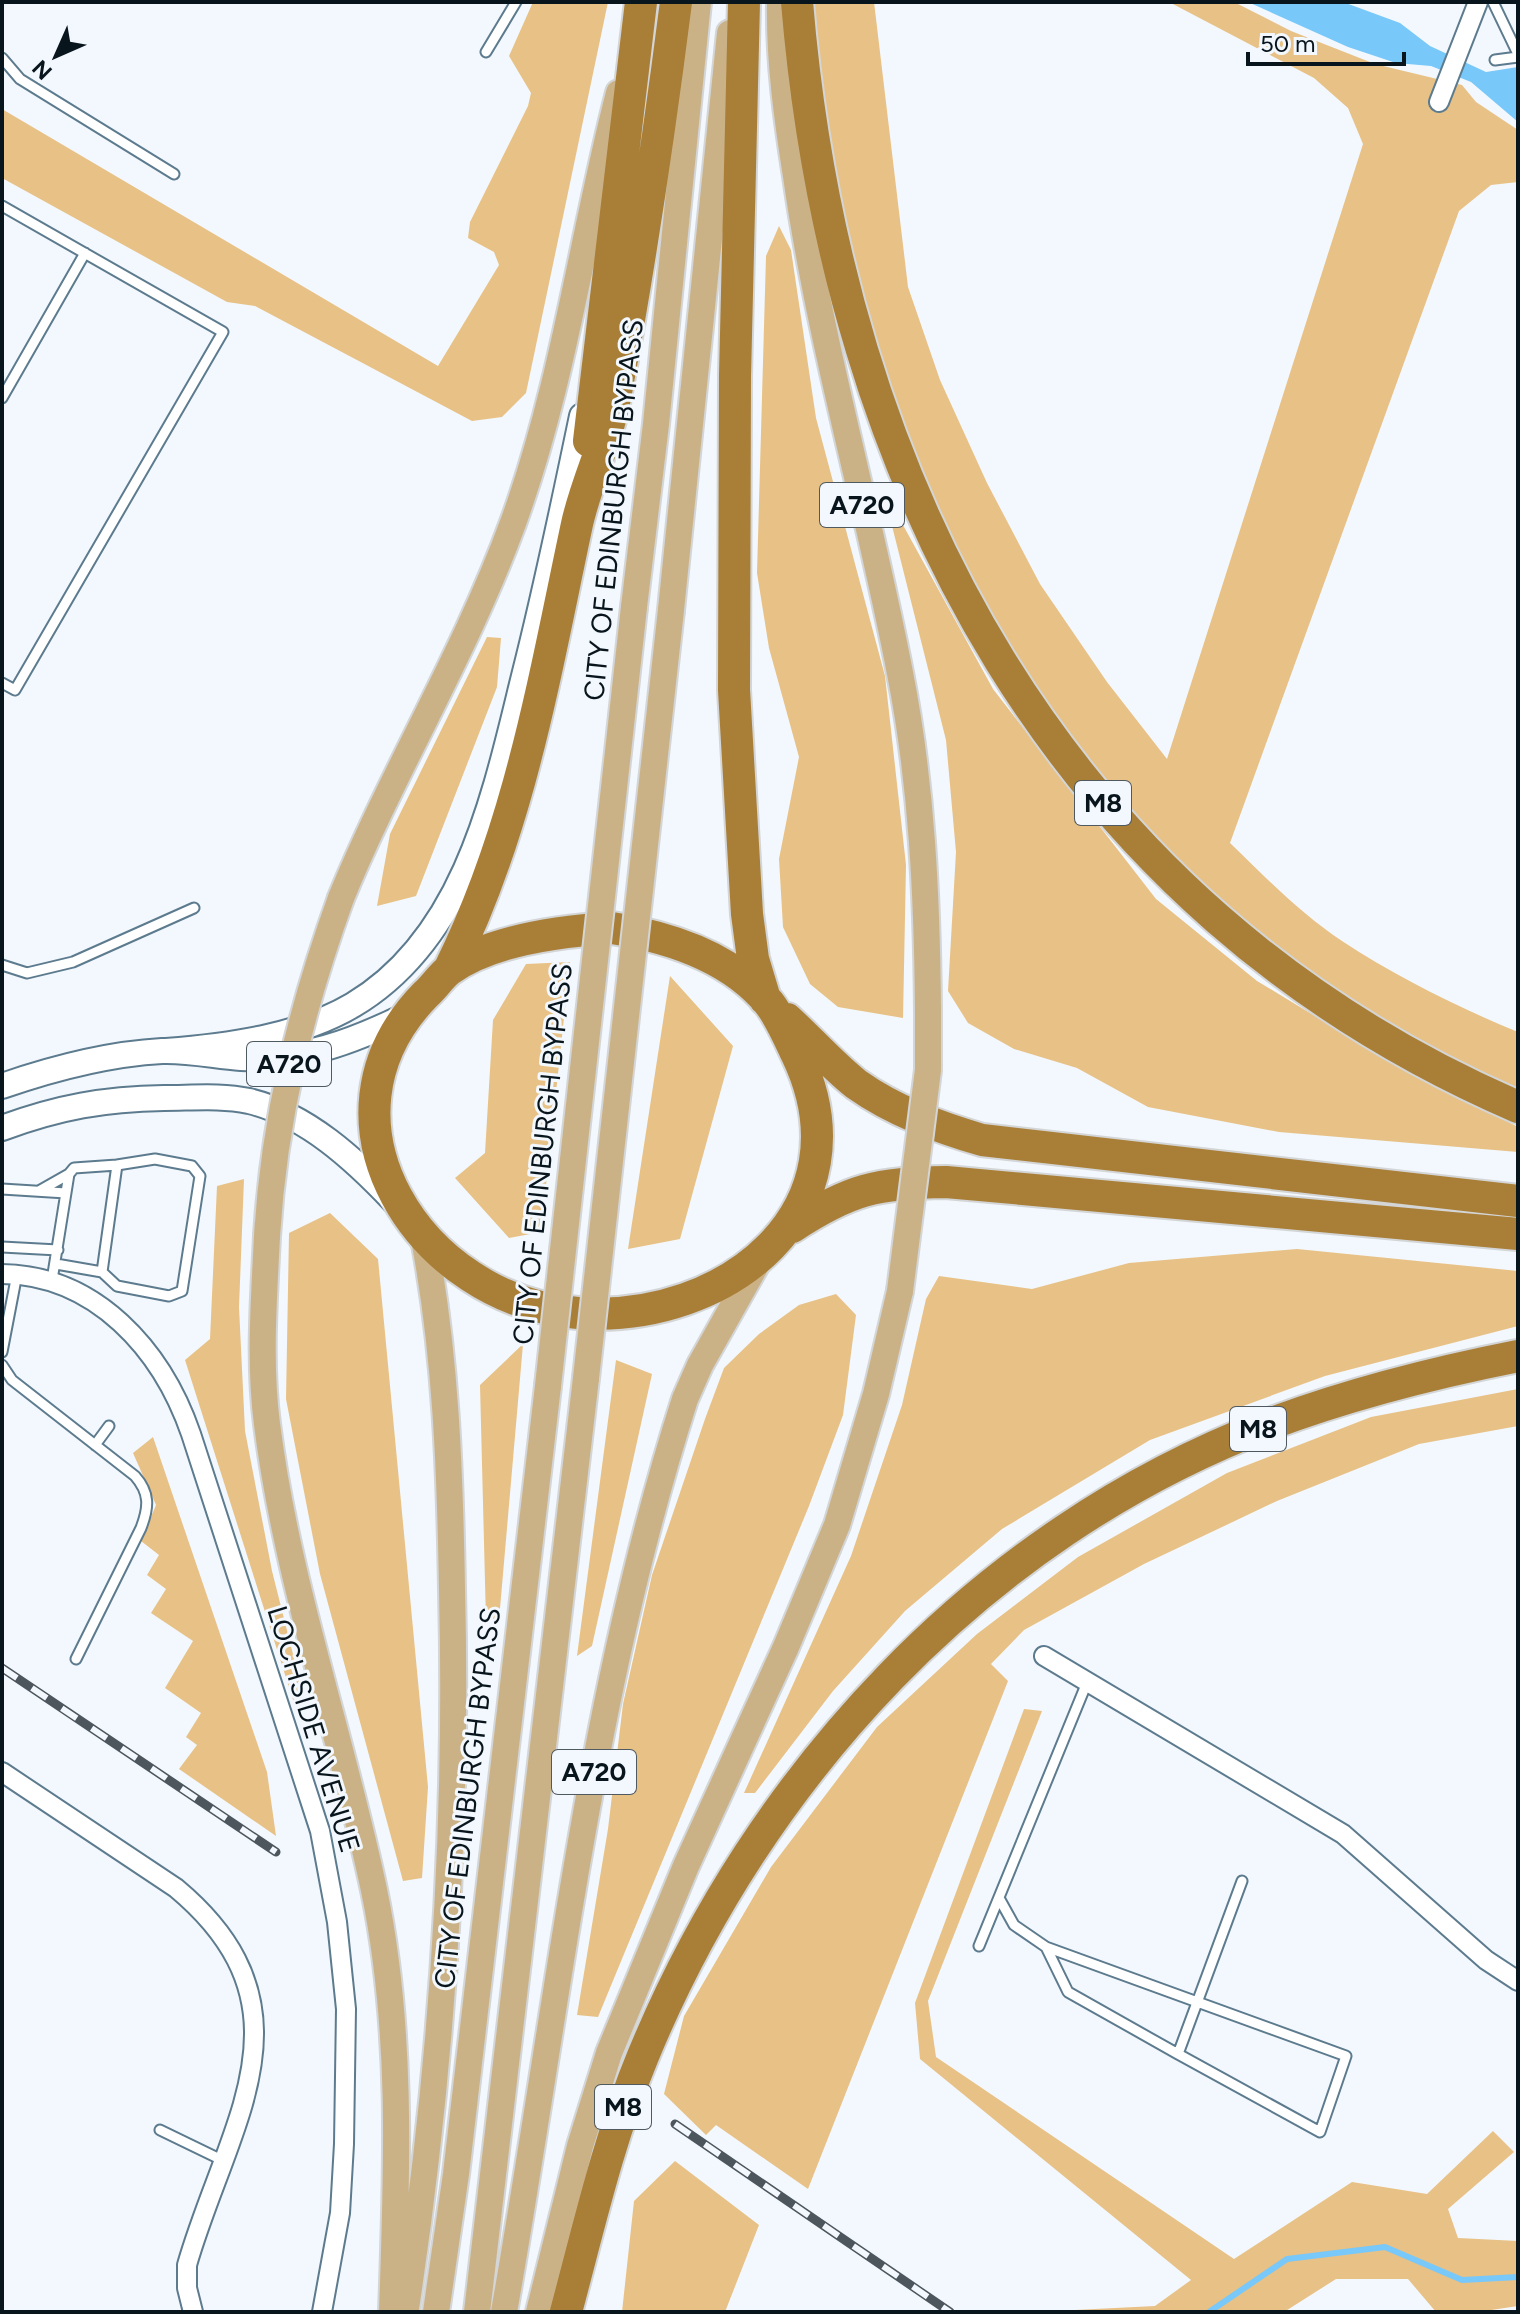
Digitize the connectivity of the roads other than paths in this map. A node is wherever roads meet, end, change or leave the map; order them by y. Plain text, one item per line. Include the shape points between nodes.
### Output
1 (516, 2) edge
2 (676, 2) edge
3 (698, 2) edge
4 (733, 2) edge
5 (744, 2) edge
6 (780, 2) edge
7 (797, 2) edge
8 (1478, 2) edge
9 (1493, 2) edge
10 (639, 13) edge
11 (486, 52) dead end
12 (1518, 55) edge
13 (2, 58) edge
14 (1495, 60) dead end
15 (1439, 102) dead end
16 (174, 174) dead end
17 (2, 206) edge
18 (85, 253) junction
19 (599, 340) junction
20 (2, 398) edge
21 (585, 484) junction
22 (2, 683) edge
23 (194, 908) dead end
24 (2, 965) edge
25 (449, 970) junction
26 (768, 1002) junction
27 (405, 1016) junction
28 (166, 1051) junction
29 (2, 1086) edge
30 (1518, 1107) edge
31 (2, 1128) edge
32 (117, 1165) junction
33 (69, 1174) junction
34 (2, 1189) edge
35 (39, 1191) junction
36 (66, 1193) junction
37 (1518, 1201) edge
38 (404, 1212) junction
39 (786, 1231) junction
40 (1518, 1234) edge
41 (424, 1239) junction
42 (2, 1247) edge
43 (58, 1250) junction
44 (762, 1255) junction
45 (54, 1272) junction
46 (102, 1272) junction
47 (9, 1274) edge
48 (2, 1352) edge
49 (1518, 1356) edge
50 (2, 1365) edge
51 (109, 1426) dead end
52 (95, 1445) junction
53 (1044, 1656) dead end
54 (76, 1659) dead end
55 (1088, 1680) junction
56 (2, 1772) edge
57 (1242, 1881) dead end
58 (999, 1898) junction
59 (979, 1946) dead end
60 (1046, 1947) junction
61 (1518, 1981) edge
62 (1198, 2002) junction
63 (1178, 2054) junction
64 (160, 2130) dead end
65 (224, 2161) junction
66 (193, 2312) edge
67 (322, 2312) edge
68 (392, 2312) edge
69 (405, 2312) edge
70 (436, 2312) edge
71 (477, 2312) edge
72 (504, 2312) edge
73 (539, 2312) edge
74 (566, 2312) edge

1 - 11 lane
2 - 21 highway via 613,407
3 - 70 main road, CITY OF EDINBURGH BYPASS, bridge via 548,1386
4 - 71 main road, A720, bridge via 586,1378
5 - 26 highway via 734,690 747,914 753,959
6 - 73 main road, A720, bridge via 786,110 818,315 911,739 926,877 926,1085 900,1291 837,1525 609,2053
7 - 30 highway, M8 via 825,202 861,347 949,574 1010,679 1093,792 1209,911 1341,1016 1402,1052
8 - 15 street
9 - 12 lane
10 - 19 highway
10 - 68 main road, A720, bridge via 539,449 475,613 341,898 309,991 275,1149 263,1306 266,1406 298,1592 374,1891 389,1979 397,2085
12 - 14 lane
13 - 16 lane via 20,79
17 - 18 lane
18 - 20 lane
18 - 22 lane via 223,332 15,690
19 - 21 highway
19 - 28 street via 499,777 476,848 447,906 381,986 326,1020 274,1035
21 - 25 highway via 513,812 490,880
23 - 24 lane via 73,962 27,973
25 - 26 highway via 533,937 612,928 690,948 732,970
25 - 27 highway
26 - 37 highway via 881,1101 982,1140
26 - 39 highway via 810,1082 818,1114 814,1174
27 - 28 street via 312,1053 242,1058
27 - 38 highway via 383,1060 375,1121 381,1163
28 - 29 street via 70,1065
31 - 38 street via 66,1106 101,1101 205,1097 251,1102 320,1136
32 - 33 lane via 74,1168
32 - 46 lane
32 - 46 lane via 155,1159 192,1166 200,1176 182,1291 169,1296 117,1286
33 - 35 lane
33 - 36 lane
34 - 35 lane
35 - 36 lane
36 - 43 lane
38 - 41 highway
39 - 40 highway via 860,1190 946,1182
39 - 44 highway
41 - 44 highway via 484,1285 536,1306 576,1313 647,1311 691,1298 736,1277
41 - 69 main road via 449,1434 453,1785 441,2010
42 - 43 lane
43 - 45 lane
44 - 72 main road, A720 via 685,1399 609,1687 549,2019
45 - 46 lane
45 - 47 street, LOCHSIDE AVENUE
45 - 67 street, LOCHSIDE AVENUE via 122,1324 151,1354 183,1410 320,1831 337,1922 346,2023 340,2213
47 - 48 lane
49 - 74 highway, M8 via 1334,1401 1202,1454 1082,1520 1022,1560 887,1678 805,1773 740,1864 705,1925 664,2007 619,2119
50 - 52 lane via 12,1380
51 - 52 lane
52 - 54 lane via 142,1484 147,1511
53 - 55 street
55 - 58 lane
55 - 61 street via 1343,1834 1486,1960
56 - 65 street via 176,1888 201,1910 227,1946 249,1998 254,2032 248,2097
57 - 62 lane
58 - 59 lane
58 - 60 lane via 1014,1925
60 - 62 lane
60 - 63 lane via 1068,1992
62 - 63 lane
62 - 63 lane via 1346,2056 1320,2132
64 - 65 lane
65 - 66 street via 187,2265

